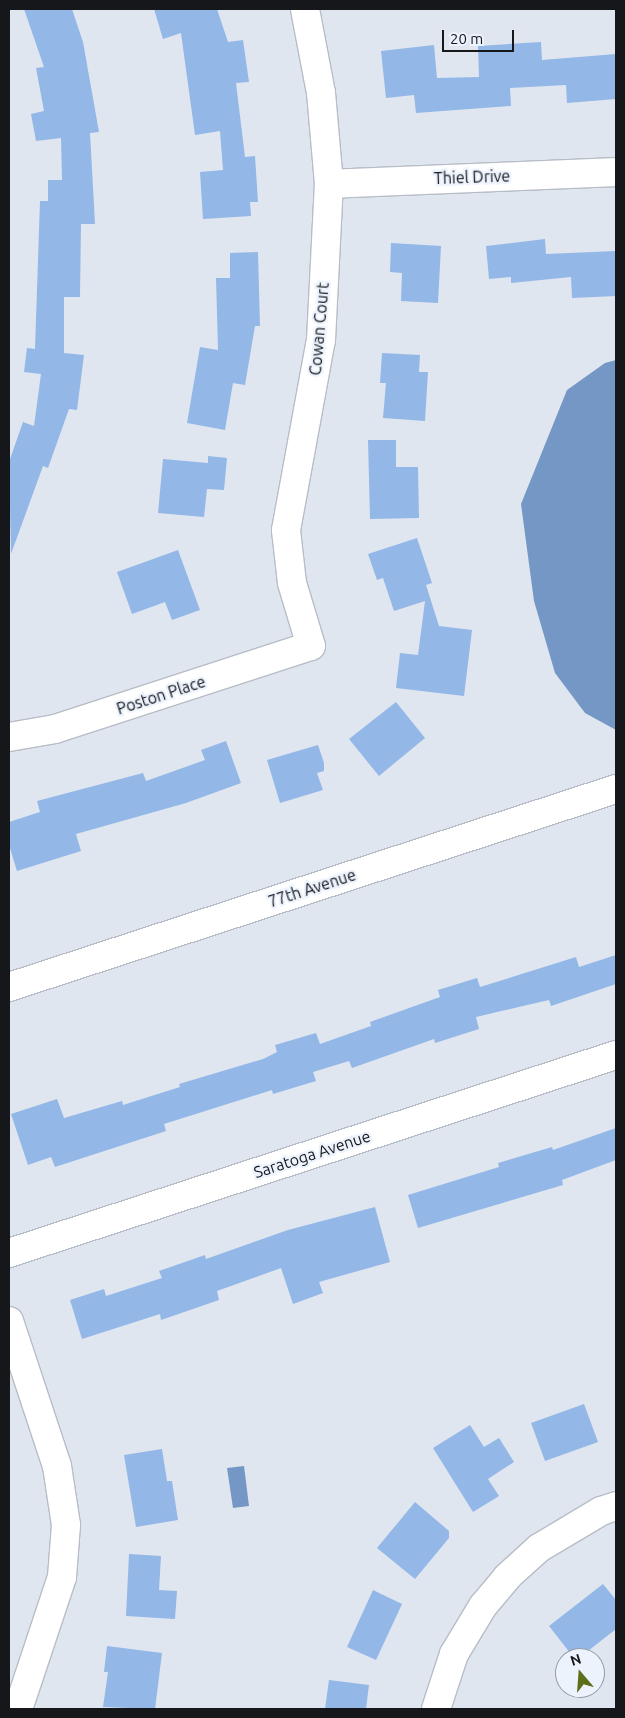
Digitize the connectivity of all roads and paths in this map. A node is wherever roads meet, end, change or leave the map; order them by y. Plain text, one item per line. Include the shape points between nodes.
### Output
1 (305, 9) edge
2 (616, 172) edge
3 (328, 184) junction
4 (311, 646) joint
5 (9, 737) edge
6 (616, 789) edge
7 (9, 987) edge
8 (616, 1055) edge
9 (9, 1253) edge
10 (9, 1321) edge
11 (616, 1506) edge
12 (18, 1709) edge
13 (436, 1709) edge

1 - 3 street, Cowan Court via 320,93
2 - 3 street, Thiel Drive
3 - 4 street, Cowan Court via 321,340 286,530 292,583
4 - 5 street, Poston Place via 55,729
6 - 7 street, 77th Avenue
8 - 9 street, Saratoga Avenue
10 - 12 street via 57,1466 66,1525 62,1577
11 - 13 street via 601,1511 539,1548 506,1577 483,1606 454,1654

